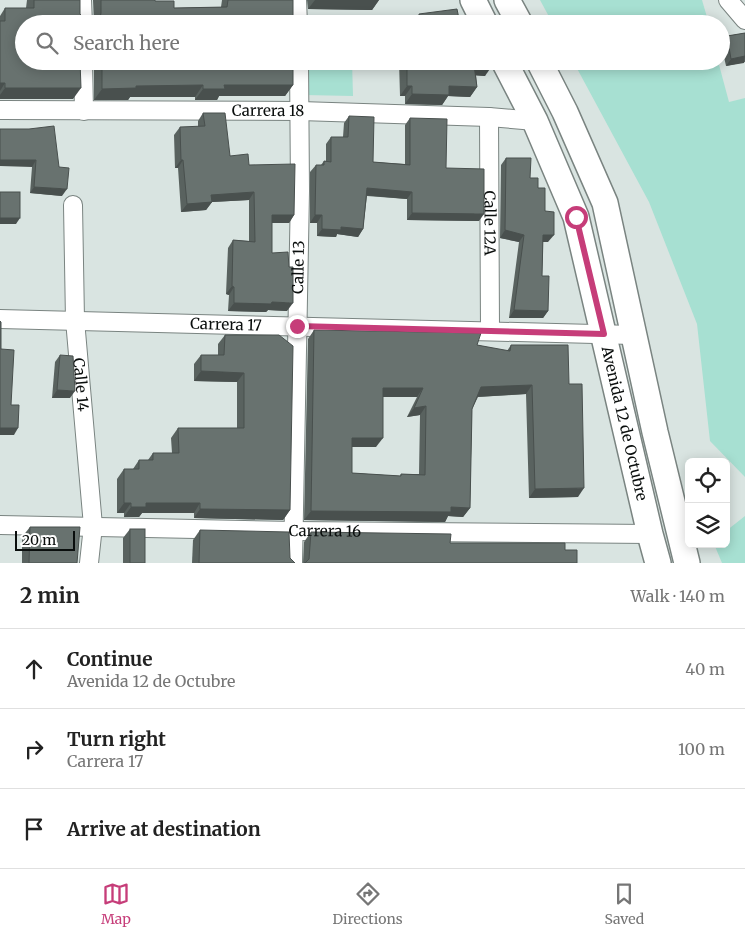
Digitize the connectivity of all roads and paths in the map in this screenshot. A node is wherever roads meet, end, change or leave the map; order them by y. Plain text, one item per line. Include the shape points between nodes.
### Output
1 (82, 0) edge
2 (297, 0) edge
3 (473, 0) edge
4 (507, 0) edge
5 (728, 0) edge
6 (83, 15) edge
7 (298, 15) edge
8 (480, 15) edge
9 (515, 15) edge
10 (745, 20) edge
11 (83, 70) edge
12 (299, 70) edge
13 (509, 70) edge
14 (544, 70) edge
15 (0, 110) edge
16 (84, 111) junction
17 (300, 111) junction
18 (489, 116) junction
19 (535, 121) junction
20 (72, 205) dead end
21 (0, 319) edge
22 (75, 320) junction
23 (297, 326) junction
24 (490, 331) junction
25 (604, 334) junction
26 (633, 335) junction
27 (0, 525) edge
28 (93, 526) junction
29 (294, 531) junction
30 (650, 534) junction
31 (88, 563) edge
32 (293, 563) edge
33 (658, 563) edge
34 (687, 563) edge

1 - 6 street
2 - 7 street
3 - 8 main road
4 - 9 main road
5 - 10 street
11 - 16 street
12 - 17 street, Calle 13
13 - 19 main road, Avenida 12 de Octubre
14 - 26 main road, Avenida 12 de Octubre via 566,112 604,204
15 - 16 street, Carrera 18
16 - 17 street, Carrera 18
17 - 18 street, Carrera 18
17 - 23 street, Calle 13
18 - 19 street, Carrera 18
18 - 24 street, Calle 12A
19 - 25 main road, Avenida 12 de Octubre via 576,217
20 - 22 street, Calle 14
21 - 22 street, Carrera 17
22 - 23 street, Carrera 17
22 - 28 street, Calle 14
23 - 24 street, Carrera 17
23 - 29 street, Calle 13
24 - 25 street, Carrera 17
25 - 26 street, Carrera 17
25 - 30 main road, Avenida 12 de Octubre
26 - 34 main road, Avenida 12 de Octubre
27 - 28 street, Carrera 16
28 - 29 street, Carrera 16
28 - 31 street, Calle 14
29 - 30 street, Carrera 16
29 - 32 street, Calle 13
30 - 33 main road, Avenida 12 de Octubre

